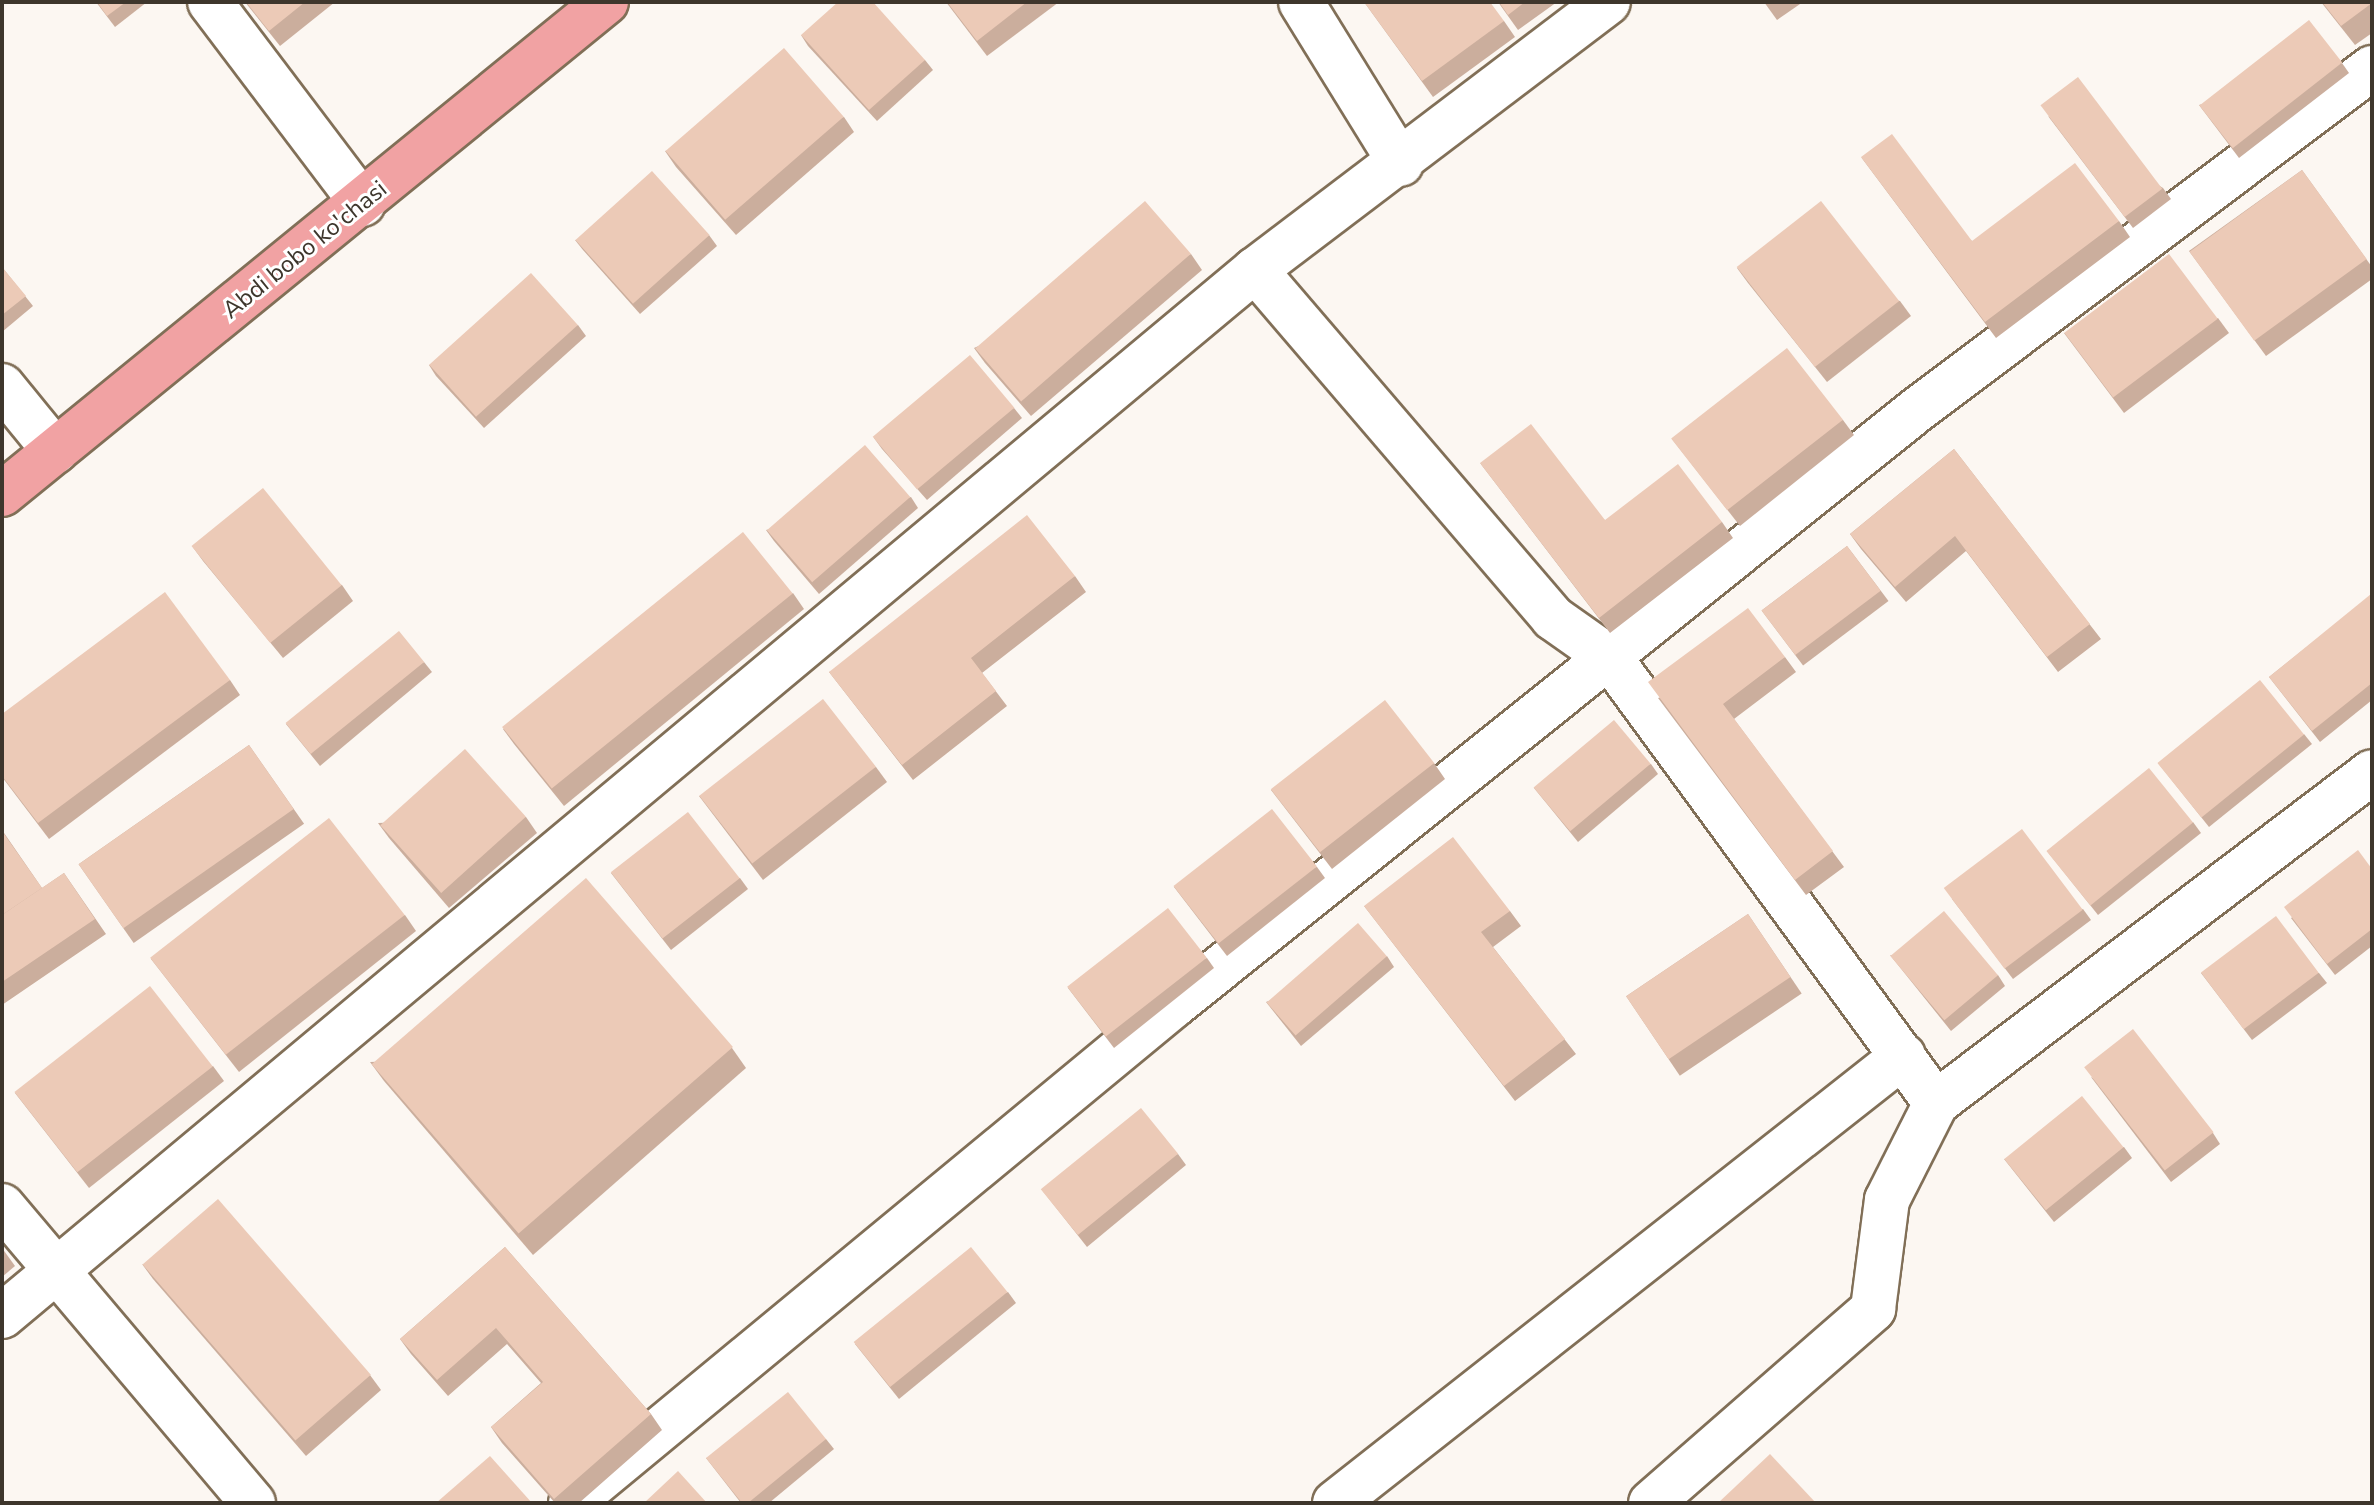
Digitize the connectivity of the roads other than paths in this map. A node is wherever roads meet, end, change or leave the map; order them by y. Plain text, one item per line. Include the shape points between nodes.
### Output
1 (210, 2) edge
2 (606, 2) edge
3 (1301, 2) edge
4 (1608, 2) edge
5 (2372, 68) edge
6 (1401, 164) junction
7 (363, 204) junction
8 (1255, 270) junction
9 (2, 386) edge
10 (55, 451) junction
11 (2, 494) edge
12 (1610, 658) junction
13 (2372, 772) edge
14 (1903, 1056) junction
15 (1936, 1103) junction
16 (2, 1206) edge
17 (56, 1272) junction
18 (2, 1316) edge
19 (253, 1503) edge
20 (571, 1503) edge
21 (1335, 1503) edge
22 (1651, 1503) edge

1 - 7 street
2 - 7 main road, Abdi bobo ko'chasi
3 - 6 street
4 - 6 street
5 - 12 street via 1918,409
6 - 8 street
7 - 10 main road, Abdi bobo ko'chasi
8 - 12 street via 1553,618
8 - 17 street
9 - 10 street
10 - 11 main road, Abdi bobo ko'chasi
12 - 14 street
12 - 20 street via 1174,1005
13 - 15 street
14 - 15 street
14 - 21 street
15 - 22 street via 1887,1200 1873,1309
16 - 17 street
17 - 18 street
17 - 19 street

